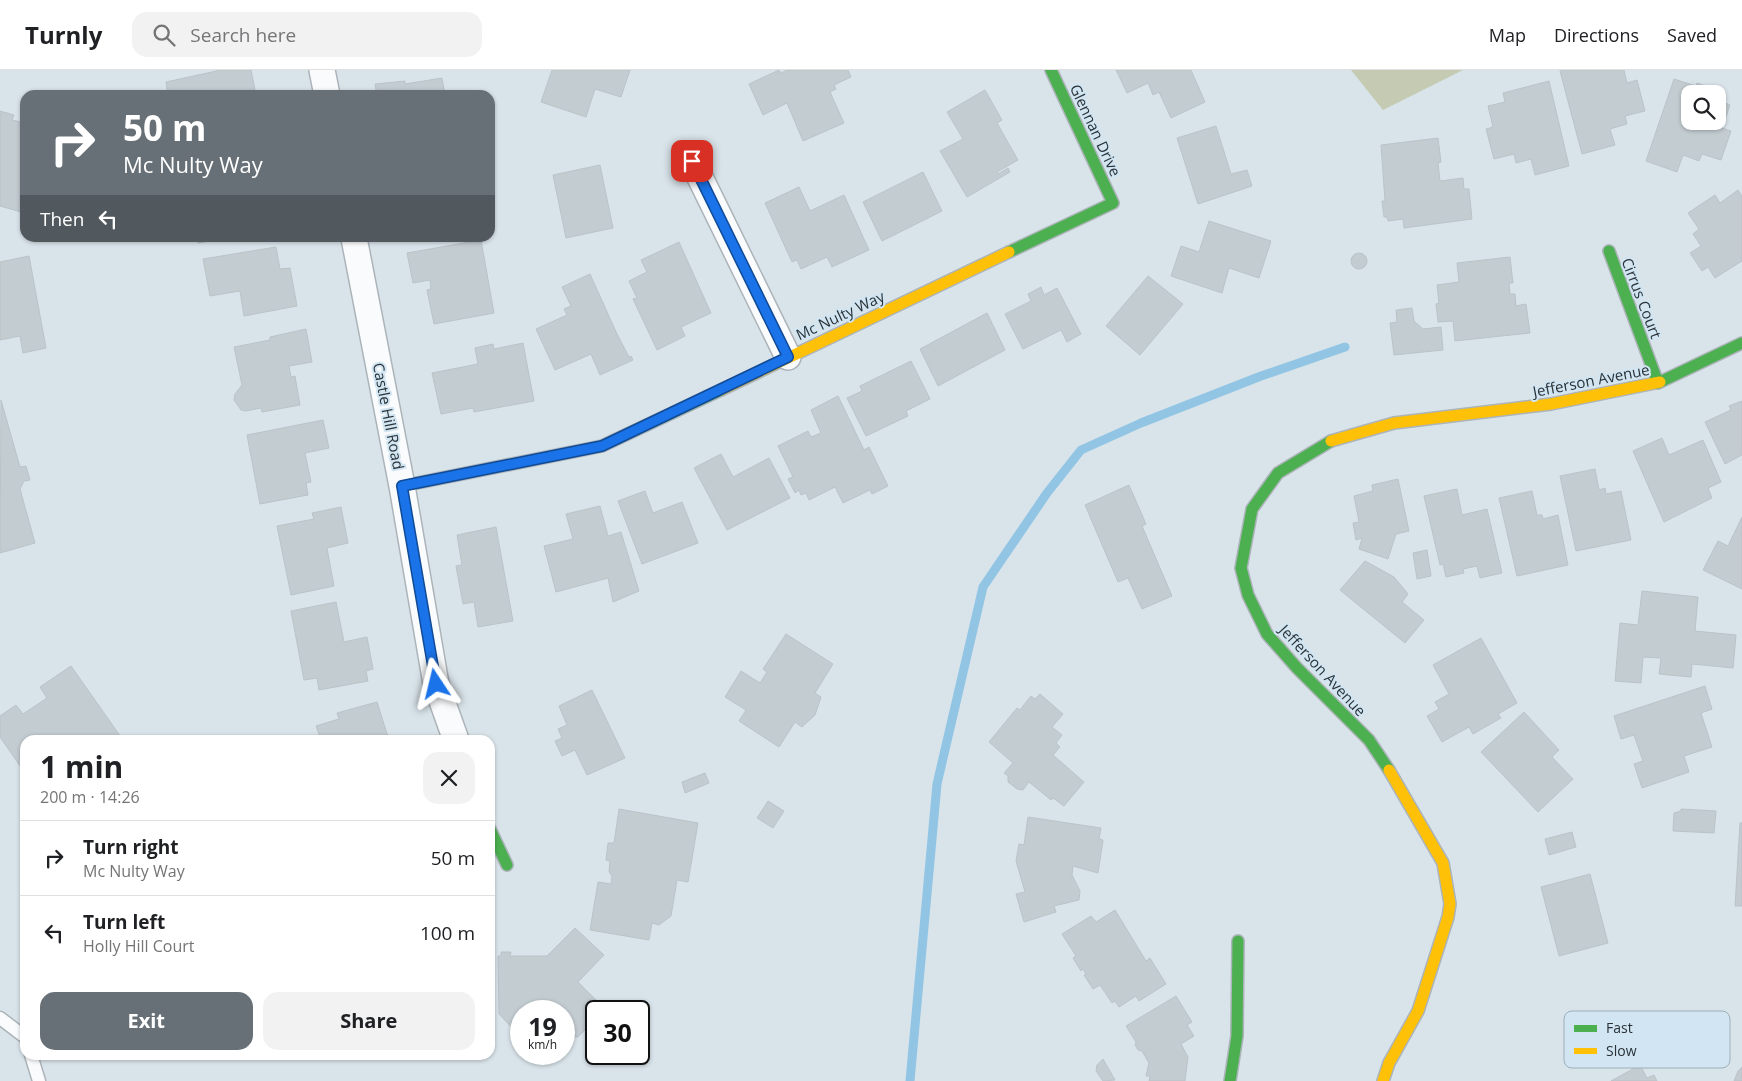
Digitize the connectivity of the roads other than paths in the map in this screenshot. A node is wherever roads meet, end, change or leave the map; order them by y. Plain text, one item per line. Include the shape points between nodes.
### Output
1 (322, 70) edge
2 (1051, 70) edge
3 (326, 90) edge
4 (692, 161) dead end
5 (1113, 203) joint
6 (355, 242) edge
7 (1609, 251) dead end
8 (1742, 343) edge
9 (788, 357) junction
10 (1658, 383) junction
11 (402, 486) junction
12 (454, 735) edge
13 (495, 840) edge
14 (507, 865) dead end
15 (1238, 941) dead end
16 (0, 1018) edge
17 (20, 1033) edge
18 (33, 1060) edge
19 (39, 1081) edge
20 (1230, 1081) edge
21 (1383, 1081) edge

1 - 3 street
2 - 5 street, Glennan Drive
4 - 9 street
5 - 9 street, Mc Nulty Way
6 - 11 street, Castle Hill Road
7 - 10 street, Cirrus Court
8 - 10 street, Jefferson Avenue
9 - 11 street, Mc Nulty Way via 602,446
10 - 21 street, Jefferson Avenue via 1551,404 1394,423 1332,440 1278,473 1252,509 1241,568 1248,596 1267,634 1369,740 1396,780 1443,863 1450,904 1448,917 1418,1010 1389,1063
11 - 12 street, Castle Hill Road via 436,684
13 - 14 street
15 - 20 street via 1237,1036
16 - 17 lane
18 - 19 lane

